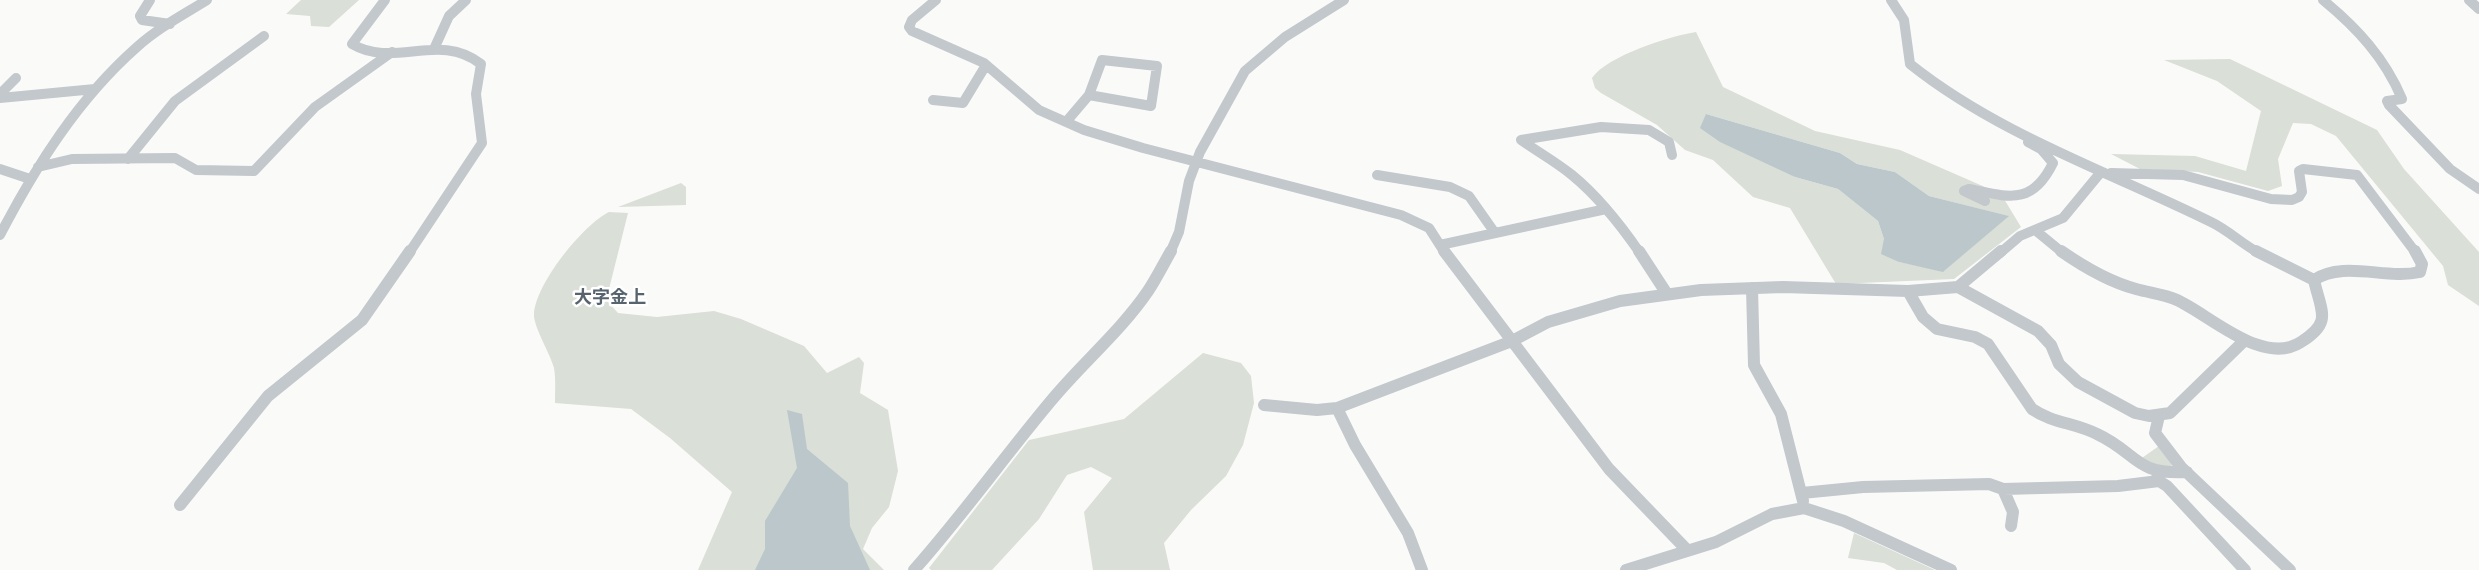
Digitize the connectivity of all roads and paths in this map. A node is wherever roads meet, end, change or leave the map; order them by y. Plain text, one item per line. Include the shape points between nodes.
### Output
1 (150, 0) edge
2 (207, 0) edge
3 (385, 0) edge
4 (466, 0) edge
5 (936, 0) edge
6 (1344, 0) edge
7 (1891, 0) edge
8 (2323, 0) edge
9 (2469, 0) edge
10 (2479, 9) edge
11 (170, 24) junction
12 (264, 36) dead end
13 (434, 49) junction
14 (392, 52) junction
15 (986, 65) junction
16 (16, 78) dead end
17 (95, 88) junction
18 (1089, 95) junction
19 (0, 96) edge
20 (933, 100) dead end
21 (1992, 117) junction
22 (1066, 122) junction
23 (1672, 155) dead end
24 (128, 159) junction
25 (1197, 162) junction
26 (38, 167) junction
27 (0, 169) edge
28 (2102, 172) junction
29 (1377, 175) dead end
30 (30, 179) junction
31 (2479, 189) edge
32 (1984, 201) dead end
33 (1606, 209) junction
34 (3, 224) edge
35 (2035, 230) junction
36 (1495, 233) junction
37 (0, 235) edge
38 (1440, 245) junction
39 (2314, 280) junction
40 (1958, 287) junction
41 (1752, 288) junction
42 (1908, 291) junction
43 (1667, 294) junction
44 (1512, 341) junction
45 (2244, 341) junction
46 (1264, 405) dead end
47 (1337, 408) junction
48 (2159, 416) junction
49 (2187, 472) junction
50 (2158, 477) junction
51 (2002, 489) junction
52 (1802, 493) junction
53 (180, 505) dead end
54 (1804, 508) junction
55 (2011, 526) dead end
56 (1687, 550) junction
57 (914, 570) edge
58 (1422, 570) edge
59 (1626, 570) edge
60 (1951, 570) edge
61 (2245, 570) edge
62 (2290, 570) edge

1 - 11 street via 140,16 142,20
2 - 11 street
3 - 14 street via 352,44 368,51
4 - 13 street via 449,16
5 - 15 street via 912,20 909,27 912,31
6 - 25 street via 1285,36 1245,71 1217,118
7 - 21 street via 1904,20 1910,64 1940,88
8 - 31 street via 2369,42 2397,84 2402,99 2387,101 2390,105 2450,169
9 - 10 street
11 - 17 street via 138,46
12 - 24 street via 175,101
13 - 14 street
13 - 53 street via 468,54 482,64 477,73 475,102 482,143 362,320 268,396
14 - 24 street via 315,107 254,171 196,170 174,158
15 - 20 street via 963,103
15 - 22 street via 1039,110
16 - 19 street
17 - 19 street
17 - 26 street
18 - 18 street via 1102,60 1157,66 1151,106
18 - 22 street
21 - 28 street
21 - 32 street via 1999,125 2041,149 2053,162 2047,178 2025,196 1964,191
22 - 25 street via 1135,146
23 - 33 street via 1669,142 1649,130 1601,126 1522,140 1572,175
24 - 26 street via 72,159
25 - 38 street via 1401,215 1429,228
25 - 57 street via 1189,182 1179,232 1148,291 1051,400 952,528
26 - 30 street
27 - 30 street
28 - 35 street via 2063,218
28 - 39 street via 2213,222 2253,250
28 - 39 street via 2184,175 2282,201 2299,197 2302,192 2299,171 2303,169 2357,175 2410,243 2422,264 2420,272 2402,276 2324,272
29 - 36 street via 1450,187 1469,196
30 - 34 street
33 - 36 street
33 - 43 street
34 - 37 street
35 - 40 street via 2020,236
35 - 45 street via 2053,246 2104,275 2136,289 2172,297
36 - 38 street
38 - 44 street
39 - 45 street via 2322,316 2318,331 2296,347 2283,350
40 - 42 street
40 - 48 street via 2038,331 2051,345 2059,364 2078,382 2135,413
41 - 42 street
41 - 43 street
41 - 52 street via 1754,365 1780,414
42 - 50 street via 1930,324 1946,333 1975,338 1988,344 2032,409 2051,421 2096,432
43 - 44 street via 1620,301 1557,319
44 - 47 street
44 - 56 street via 1609,470
45 - 48 street via 2170,413
46 - 47 street via 1317,410
47 - 58 street via 1355,445 1408,533
48 - 49 street via 2155,433
49 - 50 street
49 - 62 street
50 - 51 street via 2118,486
50 - 61 street
51 - 52 street via 1989,484 1863,487
51 - 55 street via 2014,512
52 - 54 street
54 - 56 street via 1772,514 1716,542
54 - 60 street via 1844,521
56 - 59 street

